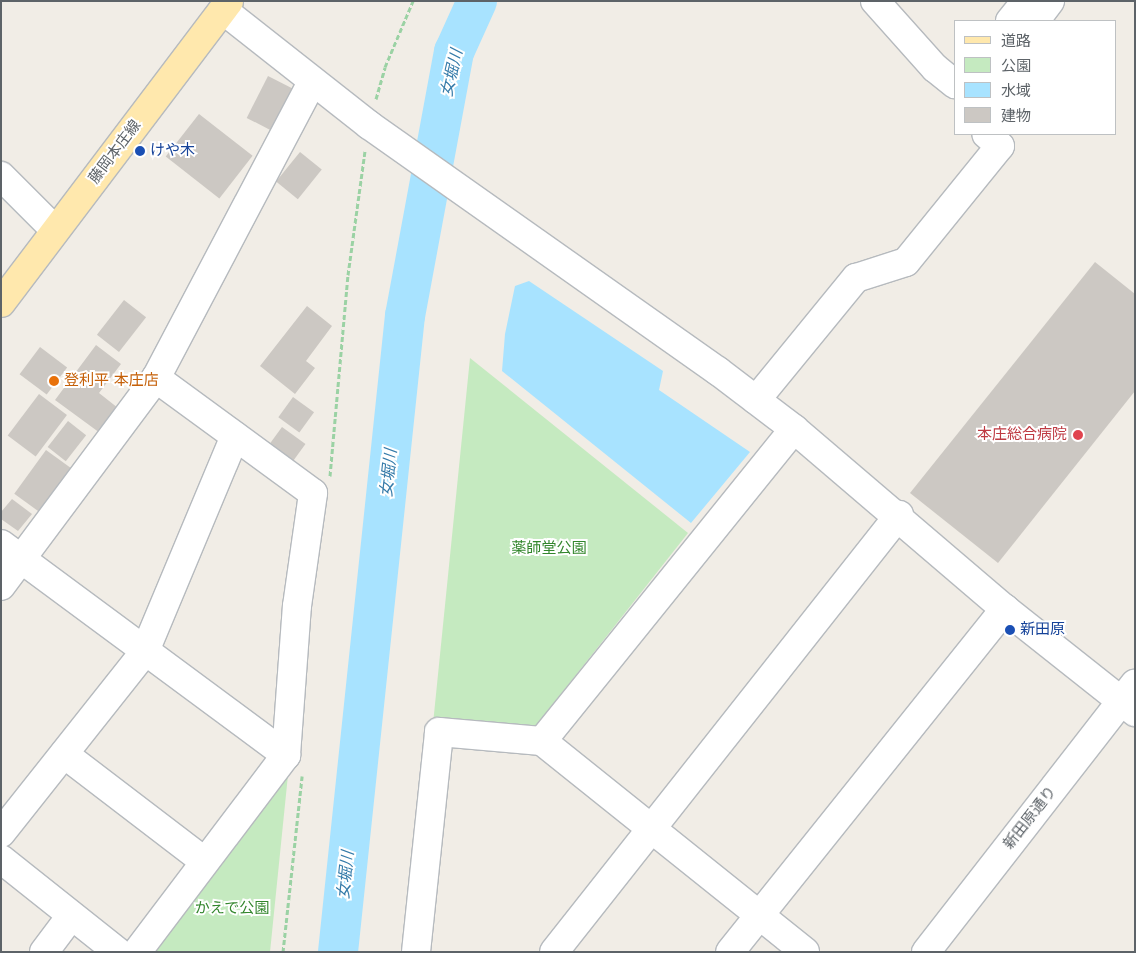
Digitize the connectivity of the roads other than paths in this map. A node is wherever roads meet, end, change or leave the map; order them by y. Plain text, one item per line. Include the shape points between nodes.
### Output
1 (875, 1) edge
2 (1026, 1) edge
3 (1050, 1) edge
4 (226, 6) edge
5 (1011, 20) edge
6 (1035, 20) edge
7 (312, 82) junction
8 (954, 83) edge
9 (987, 135) edge
10 (1, 176) edge
11 (55, 230) junction
12 (1, 303) edge
13 (156, 378) junction
14 (756, 400) junction
15 (794, 429) junction
16 (235, 436) junction
17 (899, 516) junction
18 (11, 552) edge
19 (1, 586) edge
20 (1005, 609) junction
21 (145, 651) junction
22 (1130, 699) edge
23 (542, 740) junction
24 (64, 754) junction
25 (294, 762) junction
26 (650, 830) junction
27 (1, 833) edge
28 (1, 859) edge
29 (204, 861) junction
30 (759, 915) junction
31 (71, 916) junction
32 (44, 952) edge
33 (118, 952) edge
34 (137, 952) edge
35 (416, 952) edge
36 (554, 952) edge
37 (730, 952) edge
38 (805, 952) edge
39 (926, 952) edge

1 - 8 street via 934,68
2 - 5 street
3 - 6 street
4 - 7 street
4 - 11 main road, 藤岡本庄線
7 - 13 street
7 - 14 street via 476,203
9 - 14 street via 1000,146 906,262 856,278
10 - 11 street
11 - 12 main road, 藤岡本庄線
13 - 16 street
13 - 18 street
14 - 15 street
15 - 17 street
15 - 23 street
16 - 21 street
16 - 25 street via 313,493 297,606
17 - 20 street
17 - 26 street
18 - 19 street
18 - 21 street
20 - 22 street
20 - 30 street
21 - 24 street
21 - 25 street
22 - 39 street, 新田原通り
23 - 26 street
23 - 35 street via 439,732
24 - 27 street
24 - 29 street
25 - 29 street
26 - 30 street
26 - 36 street
28 - 31 street
29 - 34 street
30 - 37 street
30 - 38 street
31 - 32 street
31 - 33 street

